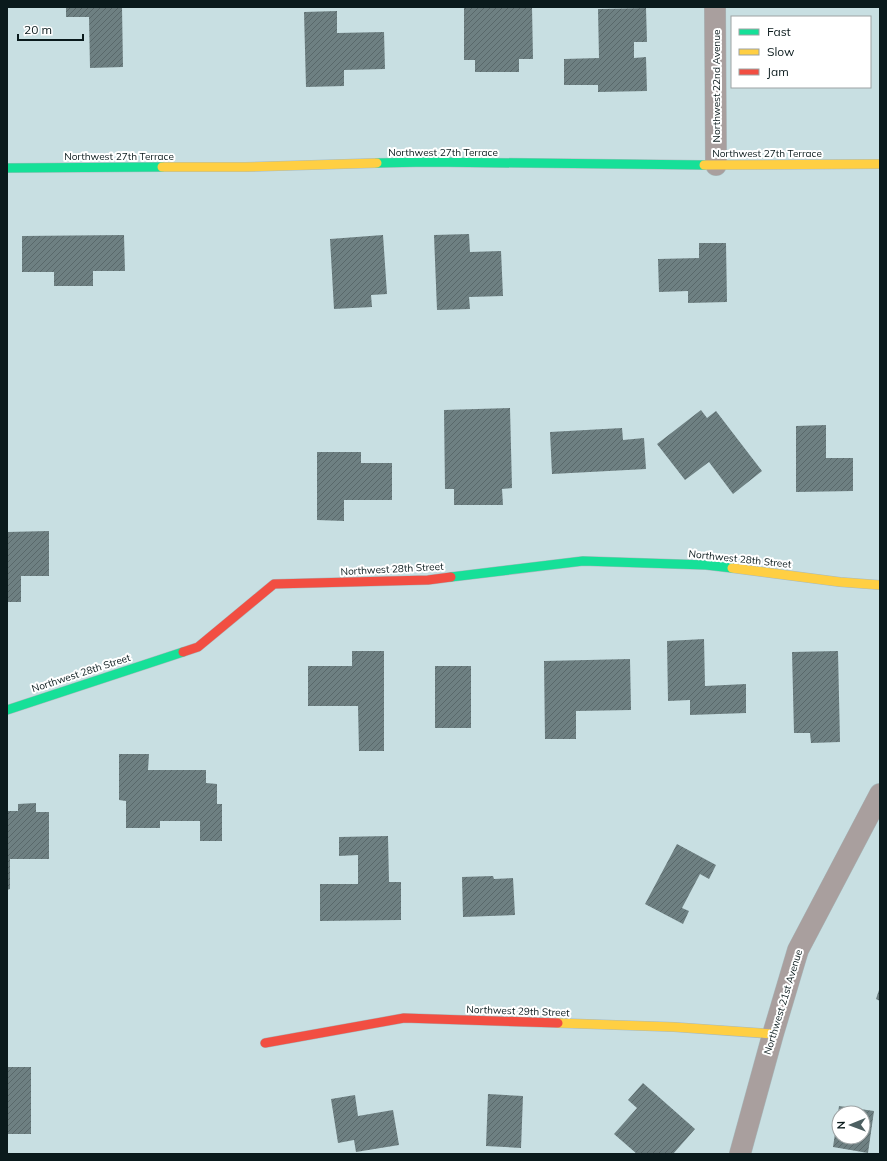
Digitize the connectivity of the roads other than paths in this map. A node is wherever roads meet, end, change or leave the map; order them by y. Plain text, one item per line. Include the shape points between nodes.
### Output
1 (715, 7) edge
2 (880, 164) edge
3 (716, 165) junction
4 (7, 168) edge
5 (880, 585) edge
6 (7, 710) edge
7 (880, 794) edge
8 (773, 1034) junction
9 (265, 1043) dead end
10 (740, 1154) edge

1 - 3 street, Northwest 22nd Avenue
2 - 3 street, Northwest 27th Terrace
3 - 4 street, Northwest 27th Terrace via 428,162 245,167
5 - 6 street, Northwest 28th Street via 706,565 583,560 428,580 274,584 198,647
7 - 8 street, Northwest 21st Avenue via 798,950
8 - 9 street, Northwest 29th Street via 674,1027 404,1018
8 - 10 street, Northwest 21st Avenue

